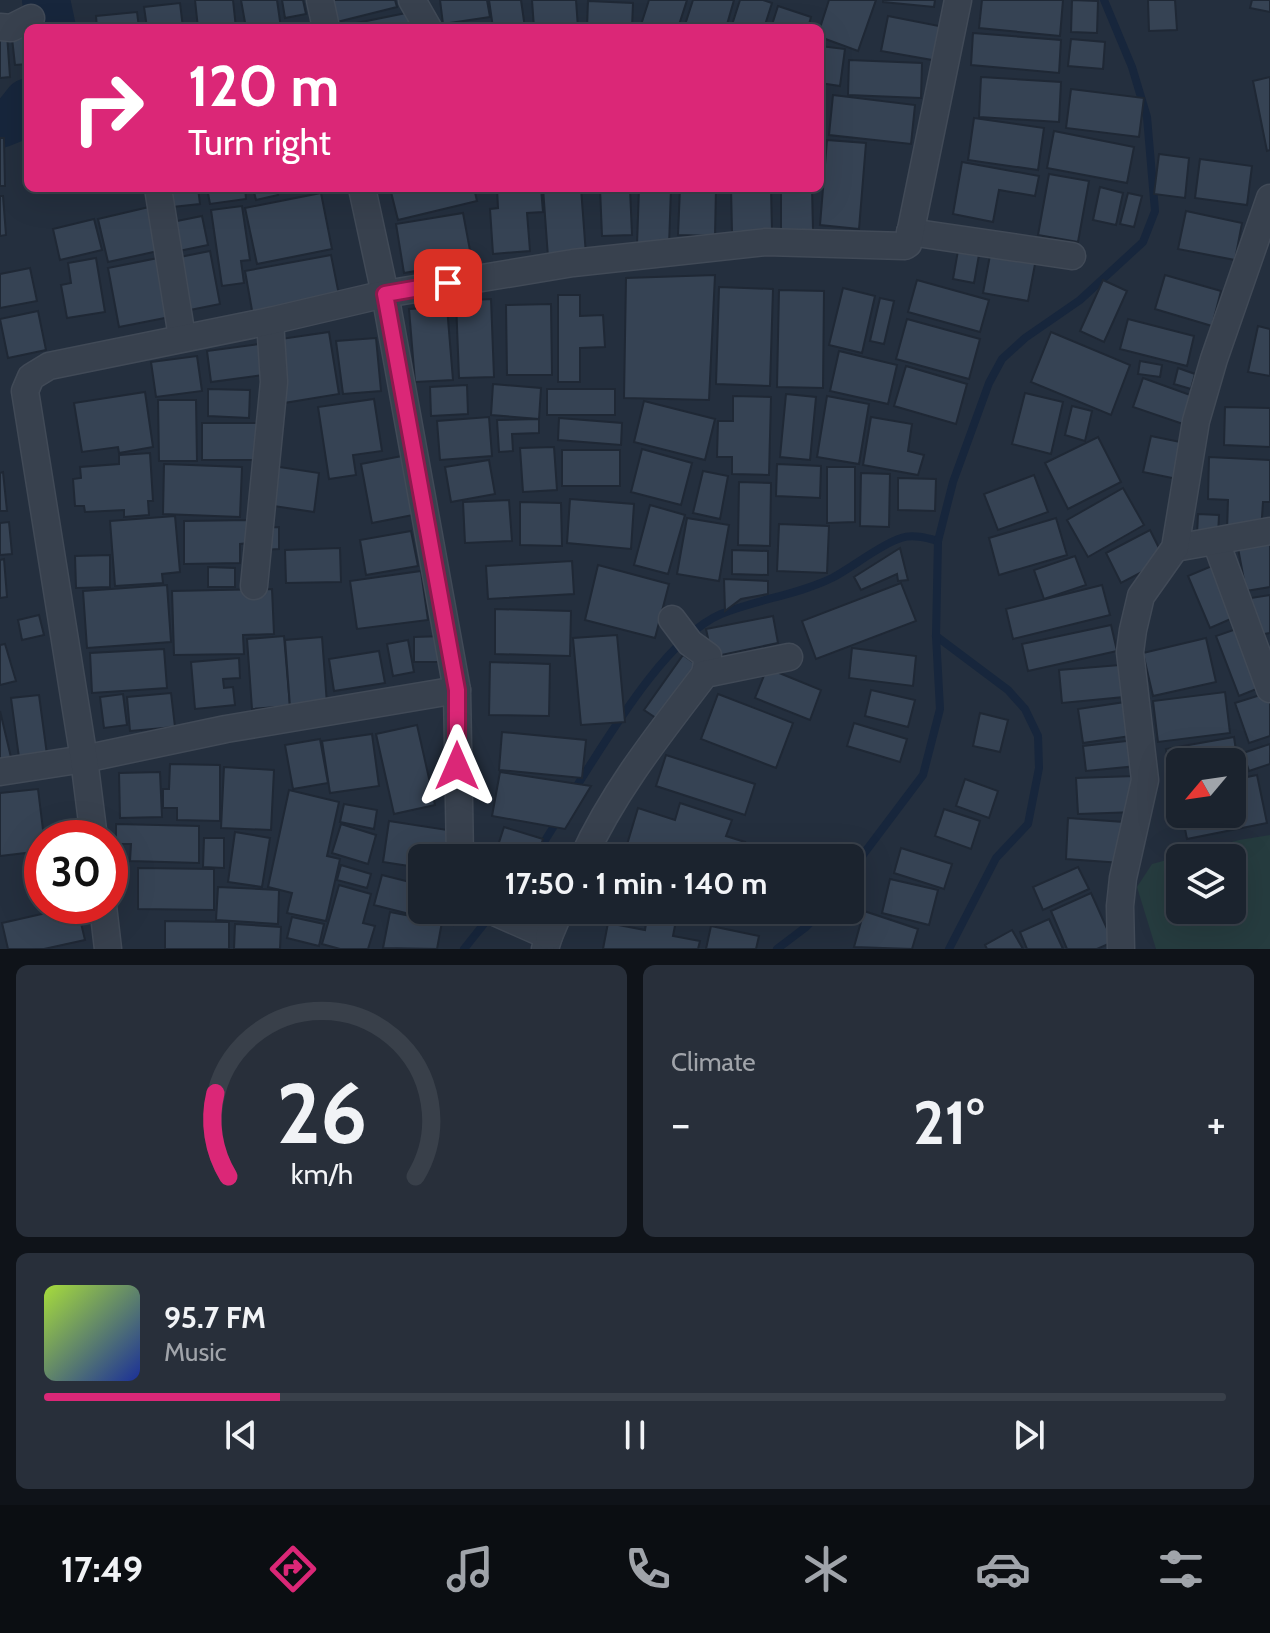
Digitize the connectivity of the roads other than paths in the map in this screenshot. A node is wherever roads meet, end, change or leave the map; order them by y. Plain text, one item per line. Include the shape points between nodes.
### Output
1 (320, 0) edge
2 (412, 0) edge
3 (958, 0) edge
4 (31, 18) dead end
5 (325, 24) edge
6 (426, 24) edge
7 (0, 27) edge
8 (159, 192) edge
9 (363, 192) edge
10 (1270, 198) edge
11 (910, 232) junction
12 (1072, 256) dead end
13 (385, 294) junction
14 (270, 321) junction
15 (182, 337) junction
16 (1270, 531) edge
17 (1216, 542) junction
18 (1175, 548) junction
19 (254, 586) dead end
20 (672, 619) dead end
21 (789, 657) dead end
22 (705, 674) junction
23 (1270, 689) edge
24 (457, 690) junction
25 (84, 759) junction
26 (0, 772) edge
27 (92, 820) edge
28 (460, 844) edge
29 (590, 844) edge
30 (105, 924) edge
31 (515, 924) edge
32 (547, 942) edge
33 (108, 949) edge
34 (1121, 949) edge

1 - 5 street
2 - 6 street
3 - 11 street
4 - 7 street via 11,28
8 - 15 street
9 - 13 street
10 - 18 street via 1196,421
11 - 12 street
11 - 13 street via 903,247 766,242 573,263
13 - 14 street
13 - 24 street
14 - 15 street
14 - 19 street via 274,382
15 - 25 street via 49,366 31,377 25,391
16 - 17 street
17 - 18 street
17 - 23 street
18 - 34 street via 1141,596 1130,652 1145,780 1123,878
20 - 22 street via 708,656
21 - 22 street
22 - 29 street via 640,758
24 - 25 street
24 - 28 street
25 - 26 street
25 - 27 street
30 - 33 street
31 - 32 street

